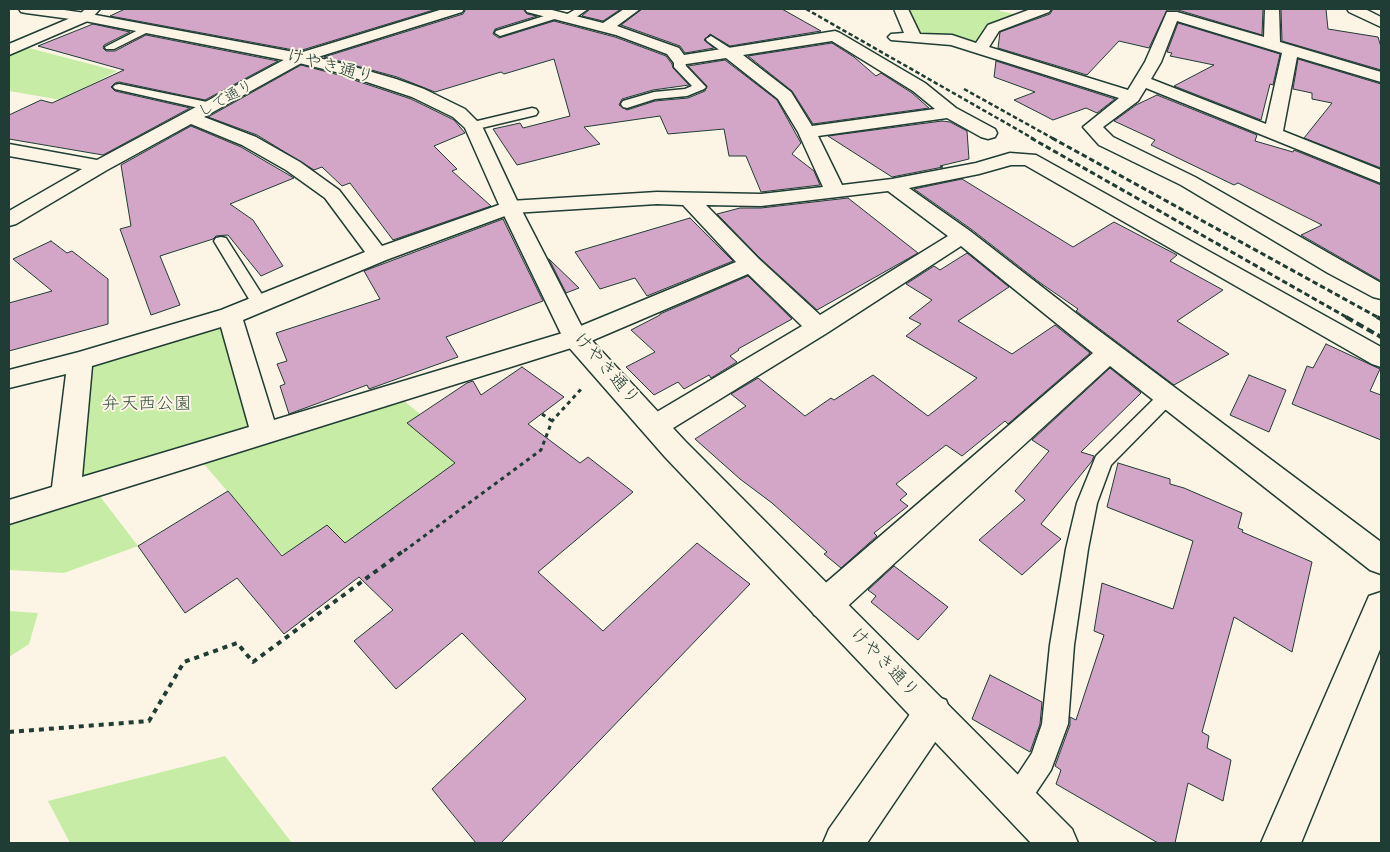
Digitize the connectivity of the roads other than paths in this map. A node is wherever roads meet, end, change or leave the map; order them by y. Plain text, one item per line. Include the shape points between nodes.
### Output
1 (26, 9) edge
2 (457, 9) edge
3 (532, 9) edge
4 (583, 9) edge
5 (634, 9) edge
6 (901, 9) edge
7 (1044, 9) edge
8 (1272, 9) edge
9 (1354, 9) edge
10 (1172, 12) edge
11 (89, 13) edge
12 (562, 17) junction
13 (1381, 23) edge
14 (605, 28) junction
15 (146, 29) junction
16 (500, 33) dead end
17 (913, 36) junction
18 (896, 37) dead end
19 (711, 39) dead end
20 (1272, 45) junction
21 (110, 47) dead end
22 (980, 49) junction
23 (9, 50) edge
24 (1291, 50) junction
25 (729, 52) junction
26 (299, 58) junction
27 (680, 60) junction
28 (1381, 77) edge
29 (119, 87) dead end
30 (1137, 89) junction
31 (628, 104) dead end
32 (212, 106) junction
33 (532, 112) dead end
34 (950, 112) junction
35 (191, 118) junction
36 (473, 126) junction
37 (807, 132) junction
38 (988, 133) dead end
39 (1273, 133) junction
40 (9, 150) edge
41 (100, 166) junction
42 (1381, 177) edge
43 (892, 185) junction
44 (835, 191) junction
45 (689, 199) junction
46 (510, 207) junction
47 (9, 220) edge
48 (962, 236) junction
49 (222, 241) dead end
50 (378, 255) junction
51 (751, 264) junction
52 (1381, 292) edge
53 (260, 304) junction
54 (230, 316) junction
55 (818, 328) junction
56 (575, 338) junction
57 (1110, 352) junction
58 (1381, 358) edge
59 (80, 361) junction
60 (9, 379) edge
61 (1168, 396) junction
62 (655, 426) junction
63 (265, 434) junction
64 (66, 494) junction
65 (9, 512) edge
66 (1381, 560) edge
67 (826, 604) junction
68 (1381, 607) edge
69 (933, 713) junction
70 (1016, 800) junction
71 (843, 843) edge
72 (1058, 843) edge
73 (1281, 843) edge

1 - 11 street, けやき通り
2 - 26 street, しで通り
3 - 12 street
4 - 12 lane
5 - 14 street
6 - 17 street
7 - 22 street via 993,28
8 - 20 street
9 - 13 street
10 - 20 street
10 - 30 street via 1153,62
11 - 15 street, けやき通り
11 - 23 street
12 - 14 street
12 - 16 lane
14 - 27 street via 673,51
15 - 21 lane
15 - 26 street, けやき通り
17 - 18 street
17 - 22 street via 952,40
19 - 25 lane
20 - 24 street
22 - 30 street
24 - 28 street
24 - 39 street
25 - 27 street
25 - 34 street via 835,36 919,87
25 - 37 street via 785,96
26 - 32 street, しで通り
26 - 36 street, けやき通り via 418,93 460,113
27 - 31 lane via 680,67 700,87
29 - 32 lane
30 - 39 street
30 - 52 street via 1092,127 1106,141 1188,181
32 - 35 street, しで通り
33 - 36 lane
34 - 37 street
34 - 38 street
35 - 41 street, しで通り
35 - 50 street via 249,141 293,166 332,194
36 - 46 street, けやき通り
37 - 44 street
39 - 42 street
40 - 41 street
41 - 47 street, しで通り
43 - 44 street
43 - 48 street
43 - 58 street via 1010,159 1029,160
44 - 45 street via 761,200
45 - 46 street via 585,201
45 - 51 street
46 - 50 street
46 - 56 street, けやき通り
48 - 55 street
48 - 57 street
49 - 53 lane
50 - 53 street
51 - 55 street
51 - 56 street
53 - 54 street
54 - 59 street
54 - 63 street
55 - 62 street
56 - 62 street, けやき通り
56 - 63 street
57 - 61 street
57 - 67 street
59 - 60 street
59 - 64 street
61 - 66 street
61 - 70 lane via 1103,461 1087,503 1062,645 1055,724 1042,761
62 - 67 street, けやき通り
63 - 64 street
64 - 65 street
67 - 69 street, けやき通り
68 - 73 street
69 - 70 street, けやき通り
69 - 71 street
70 - 72 street, けやき通り

